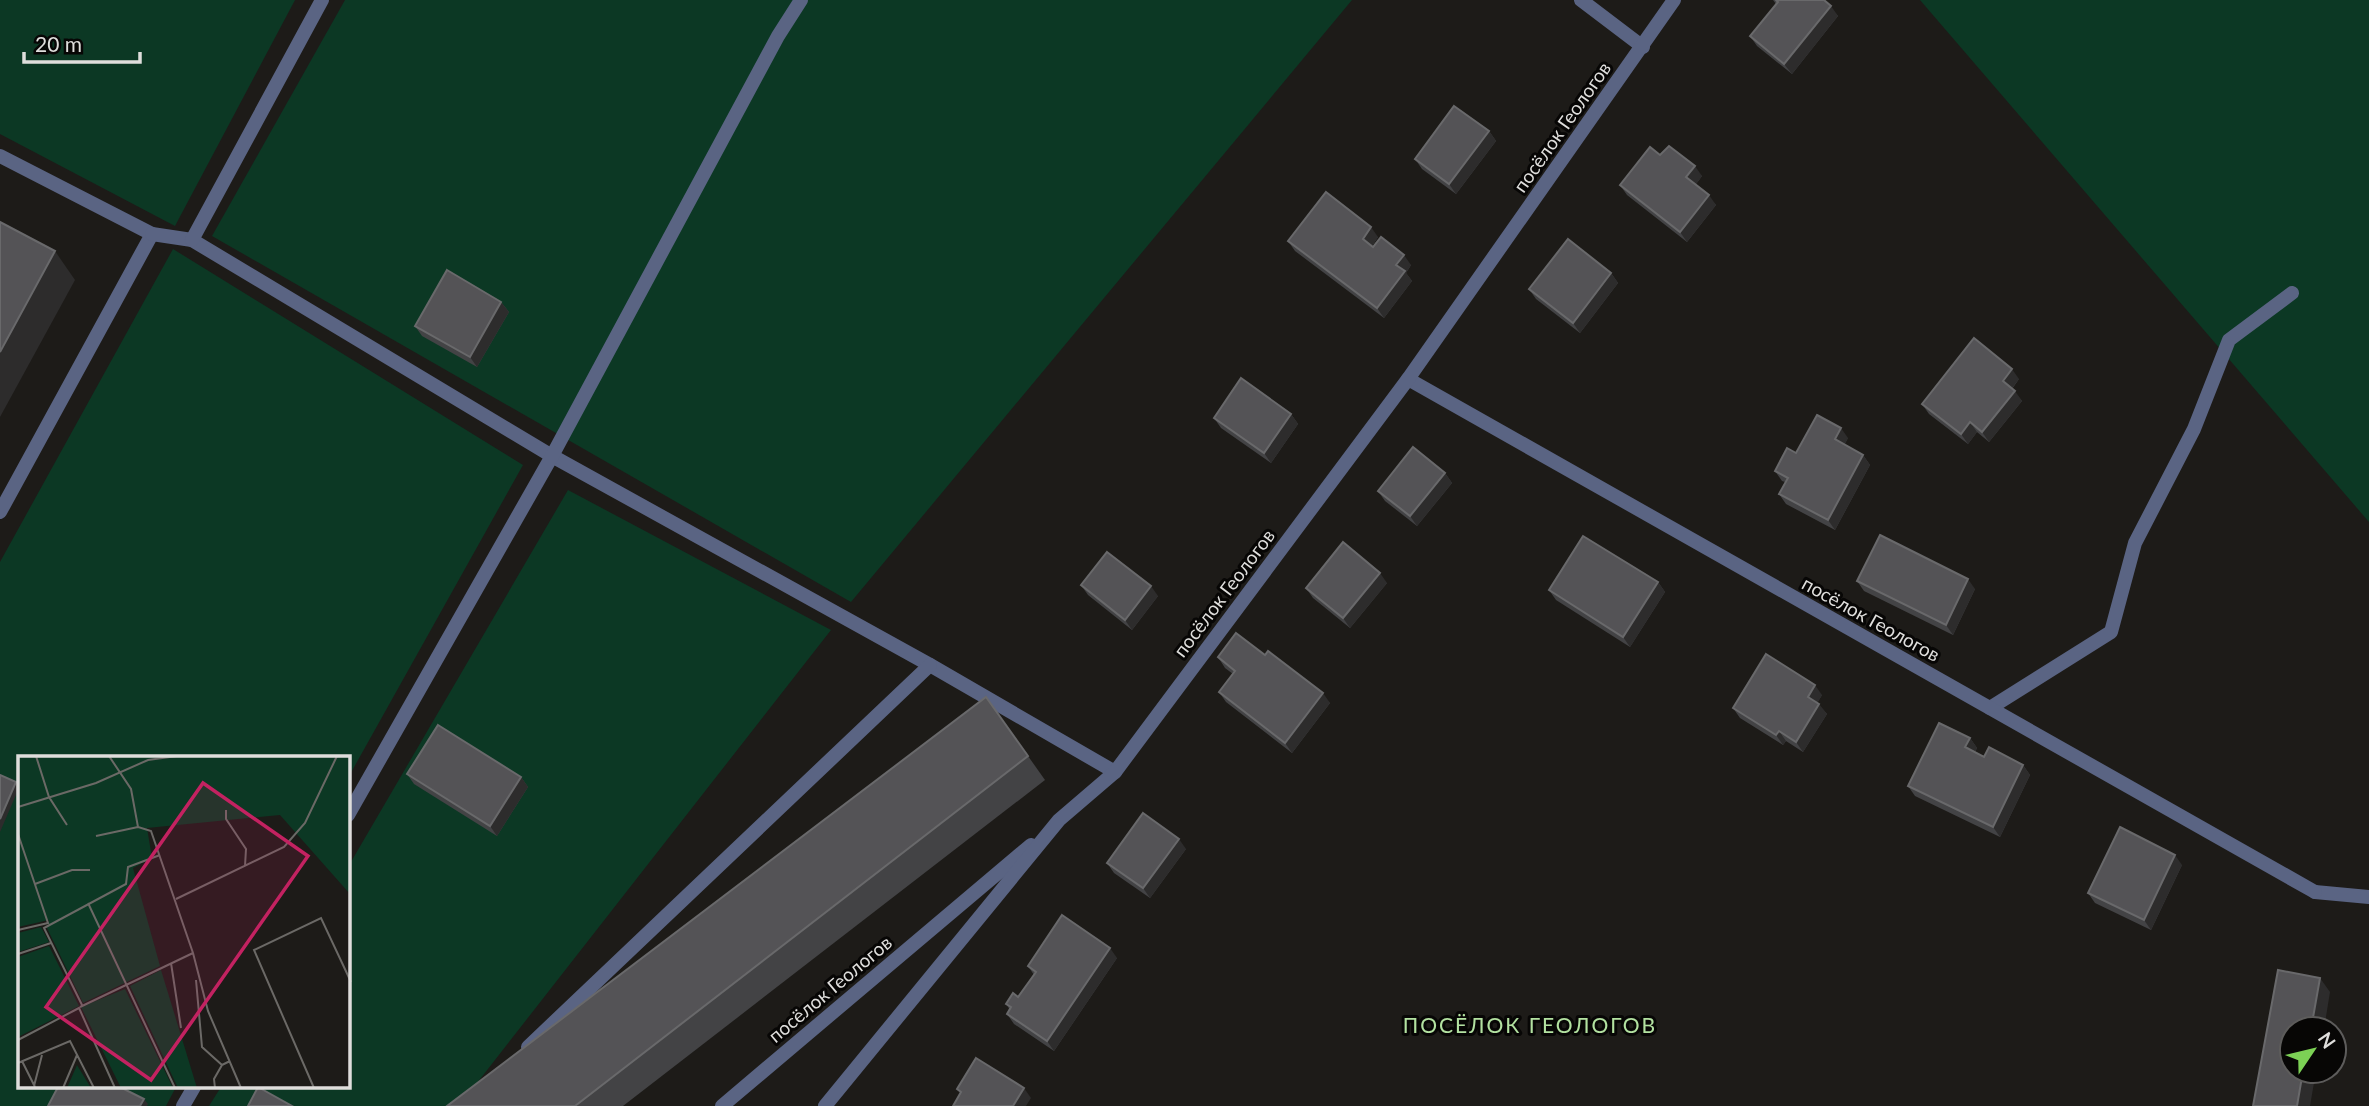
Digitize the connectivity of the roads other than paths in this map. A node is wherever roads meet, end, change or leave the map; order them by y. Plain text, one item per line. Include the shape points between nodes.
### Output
1 (322, 0) edge
2 (801, 0) edge
3 (1581, 0) edge
4 (1674, 0) edge
5 (1643, 47) junction
6 (0, 156) edge
7 (152, 234) junction
8 (192, 240) junction
9 (2292, 293) dead end
10 (1408, 379) junction
11 (552, 457) junction
12 (0, 512) edge
13 (930, 665) junction
14 (1990, 708) junction
15 (1115, 772) junction
16 (350, 811) edge
17 (1059, 820) junction
18 (2369, 897) edge
19 (520, 1055) edge
20 (193, 1088) edge
21 (183, 1106) edge
22 (722, 1106) edge
23 (825, 1106) edge

1 - 8 street
2 - 11 street
3 - 5 street
4 - 5 street, посёлок Геологов
5 - 10 street, посёлок Геологов
6 - 7 street
7 - 8 street
7 - 12 street
8 - 11 street
9 - 14 street via 2229,340 2194,429 2135,543 2111,632
10 - 14 street, посёлок Геологов
10 - 15 street, посёлок Геологов
11 - 13 street
11 - 16 street
13 - 15 street
13 - 19 street
14 - 18 street, посёлок Геологов via 2315,892
15 - 17 street, посёлок Геологов
17 - 22 street, посёлок Геологов
17 - 23 street, посёлок Геологов
20 - 21 street

